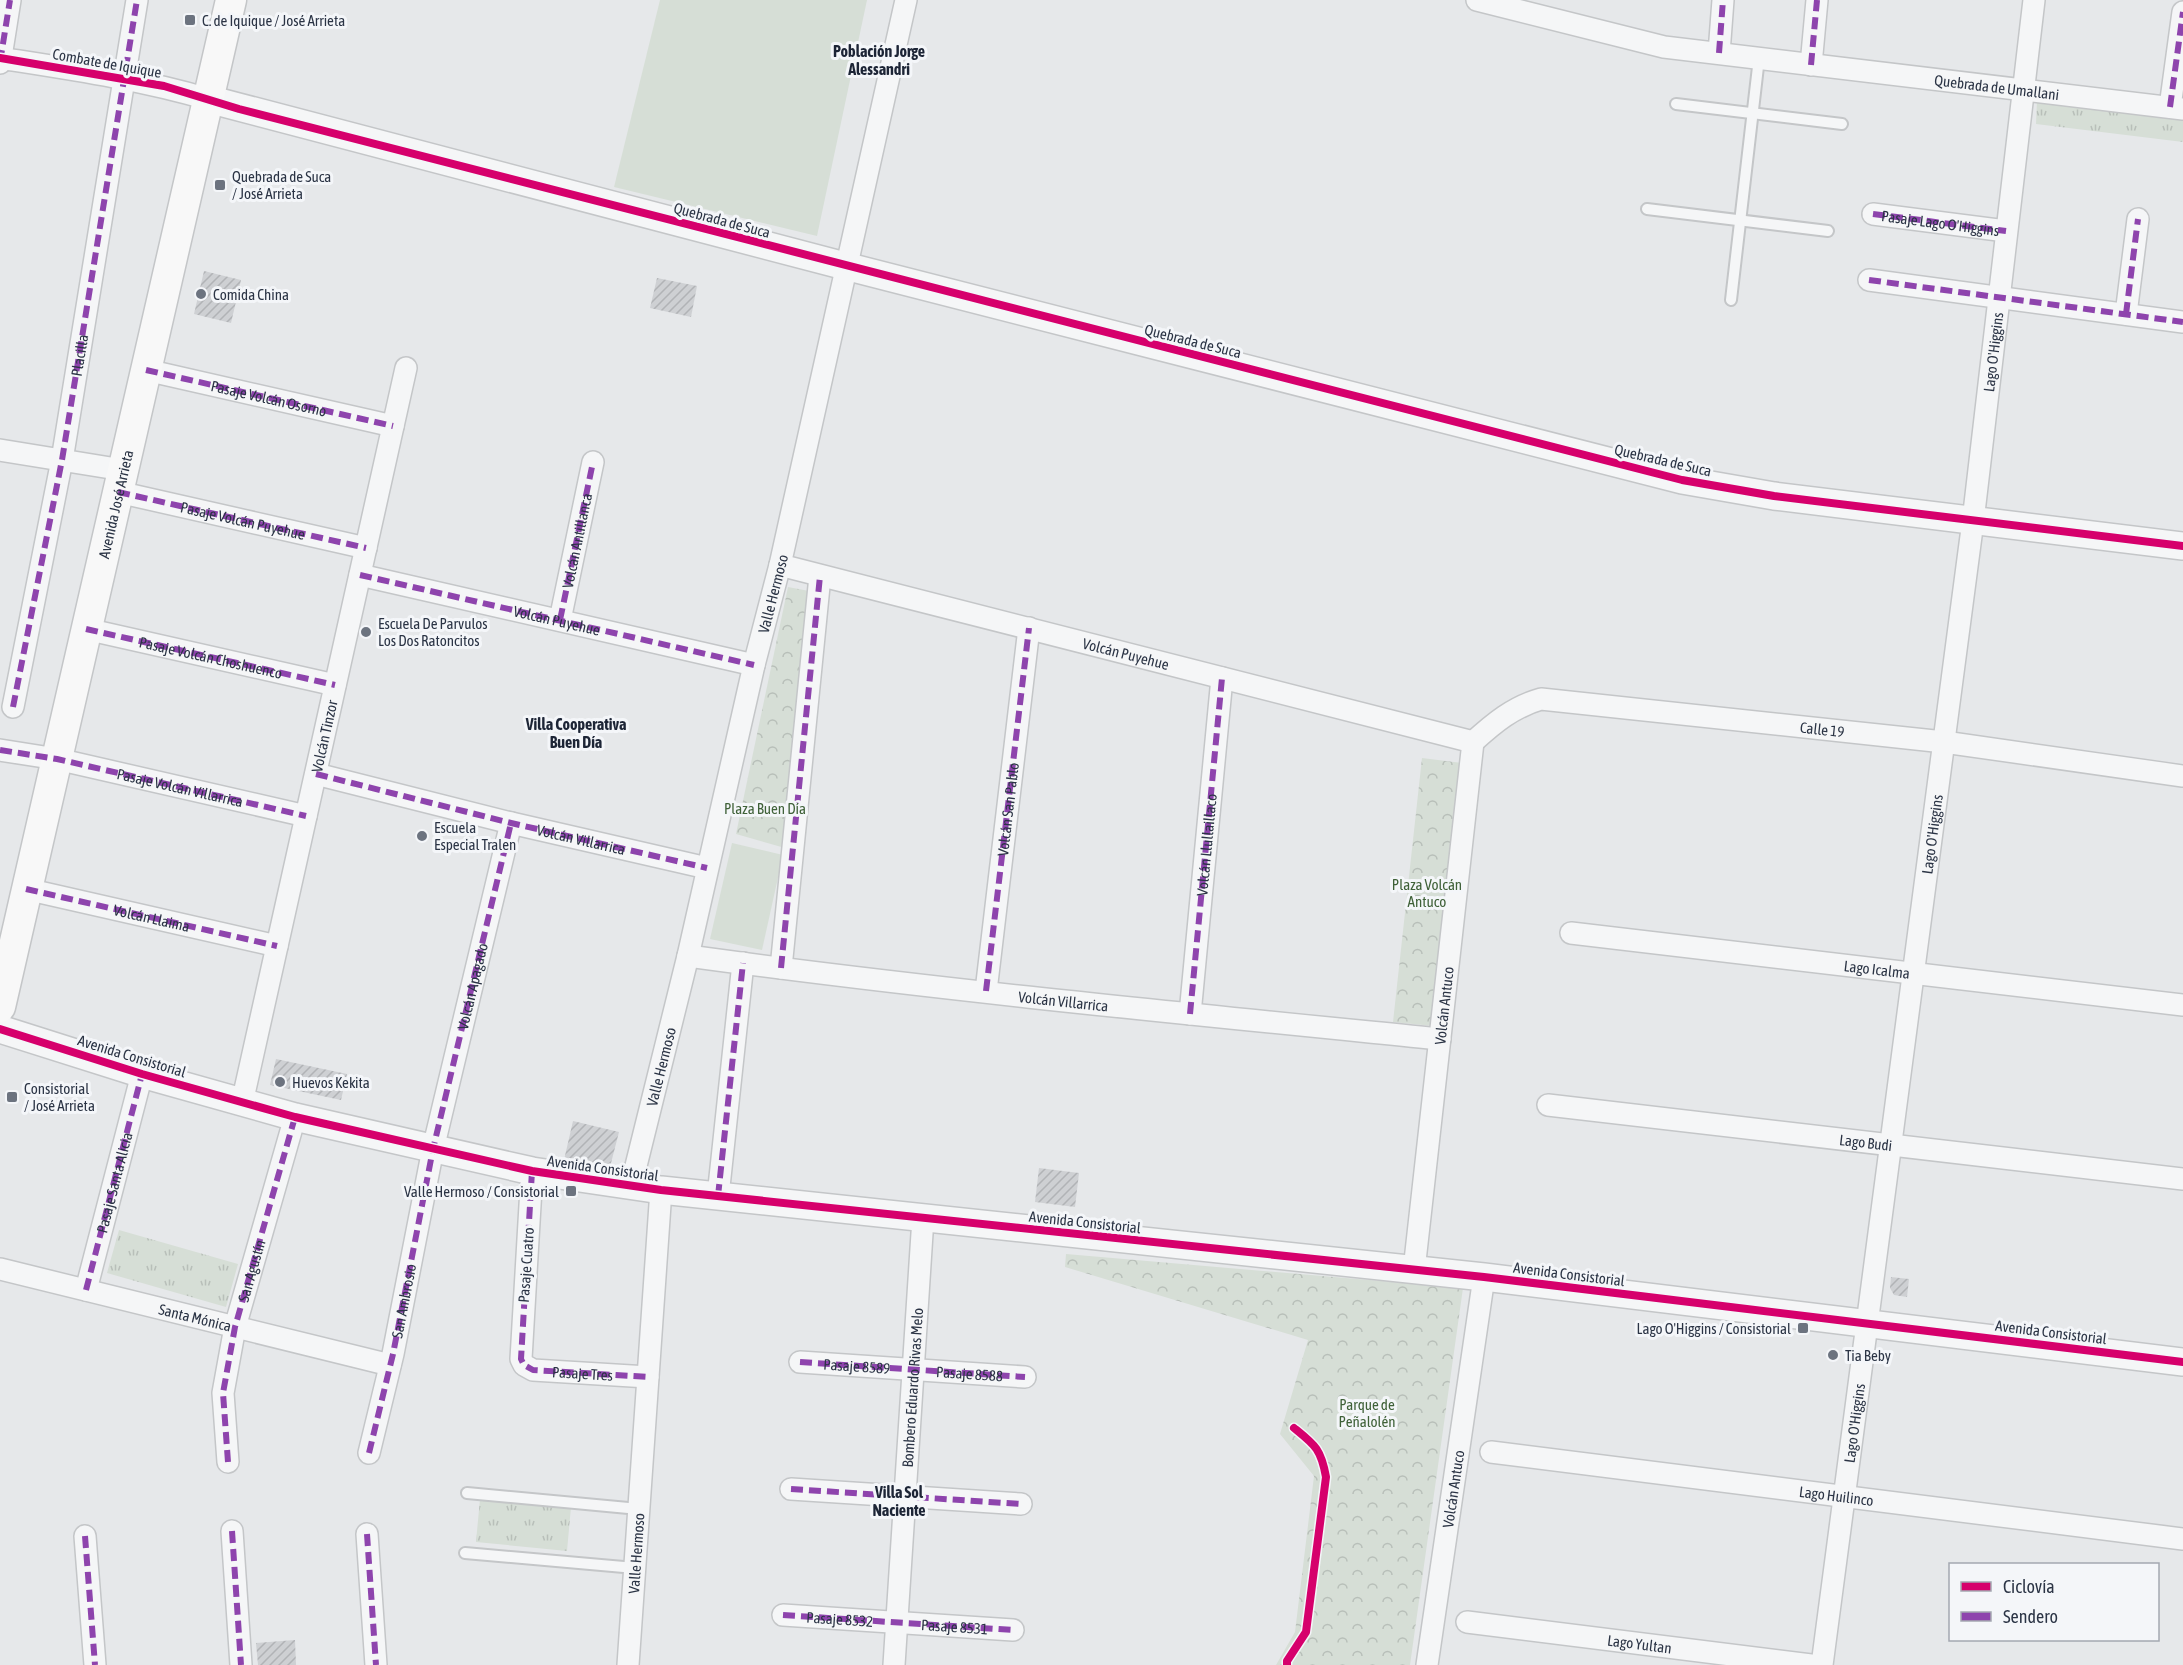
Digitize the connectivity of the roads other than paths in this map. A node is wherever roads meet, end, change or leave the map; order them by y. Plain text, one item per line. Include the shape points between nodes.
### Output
1 (10, 0) edge
2 (137, 0) edge
3 (231, 0) edge
4 (906, 0) edge
5 (1477, 0) edge
6 (1723, 0) edge
7 (1817, 0) edge
8 (2034, 0) edge
9 (2183, 12) edge
10 (1719, 53) junction
11 (0, 58) edge
12 (1759, 58) junction
13 (0, 63) edge
14 (1811, 64) junction
15 (123, 78) junction
16 (2023, 90) junction
17 (208, 99) junction
18 (1676, 104) dead end
19 (2177, 108) edge
20 (1752, 113) junction
21 (1842, 124) dead end
22 (1647, 209) dead end
23 (1873, 214) dead end
24 (2138, 219) dead end
25 (1740, 220) junction
26 (1828, 231) dead end
27 (2006, 231) junction
28 (845, 266) junction
29 (1869, 280) dead end
30 (1998, 297) junction
31 (1731, 300) dead end
32 (2126, 314) junction
33 (2183, 322) edge
34 (406, 368) dead end
35 (146, 370) junction
36 (393, 426) junction
37 (0, 450) edge
38 (62, 460) junction
39 (593, 462) dead end
40 (120, 481) junction
41 (1973, 521) junction
42 (2183, 546) edge
43 (366, 548) junction
44 (780, 565) junction
45 (360, 575) junction
46 (820, 576) junction
47 (560, 620) junction
48 (1029, 628) junction
49 (86, 629) junction
50 (754, 665) junction
51 (1222, 678) junction
52 (335, 685) junction
53 (13, 707) dead end
54 (1473, 742) junction
55 (1944, 742) junction
56 (0, 750) edge
57 (57, 759) junction
58 (316, 774) junction
59 (2183, 776) edge
60 (306, 816) junction
61 (511, 823) junction
62 (708, 868) junction
63 (26, 889) junction
64 (1571, 933) dead end
65 (277, 946) junction
66 (688, 956) junction
67 (743, 963) junction
68 (781, 968) junction
69 (1913, 973) junction
70 (986, 991) junction
71 (2183, 1005) edge
72 (0, 1007) edge
73 (1190, 1014) junction
74 (0, 1029) edge
75 (1440, 1039) junction
76 (142, 1074) junction
77 (242, 1103) junction
78 (1548, 1105) dead end
79 (295, 1117) junction
80 (1890, 1145) junction
81 (433, 1149) junction
82 (532, 1171) junction
83 (2183, 1179) edge
84 (631, 1186) junction
85 (661, 1190) junction
86 (718, 1196) junction
87 (923, 1218) junction
88 (0, 1269) edge
89 (1414, 1270) junction
90 (1484, 1277) junction
91 (86, 1290) junction
92 (1867, 1324) junction
93 (235, 1327) junction
94 (520, 1359) joint
95 (800, 1362) dead end
96 (2183, 1362) edge
97 (390, 1365) junction
98 (913, 1370) junction
99 (648, 1377) junction
100 (1025, 1377) dead end
101 (1491, 1452) dead end
102 (369, 1453) dead end
103 (228, 1462) dead end
104 (791, 1489) dead end
105 (467, 1493) dead end
106 (905, 1496) junction
107 (1844, 1496) junction
108 (1021, 1504) dead end
109 (639, 1509) junction
110 (232, 1531) dead end
111 (367, 1534) dead end
112 (85, 1536) dead end
113 (2183, 1539) edge
114 (465, 1553) dead end
115 (635, 1568) junction
116 (783, 1616) dead end
117 (897, 1622) junction
118 (1467, 1622) dead end
119 (1012, 1630) dead end
120 (95, 1665) edge
121 (241, 1665) edge
122 (376, 1665) edge
123 (628, 1665) edge
124 (894, 1665) edge
125 (1427, 1665) edge
126 (1811, 1665) edge
127 (1821, 1665) edge

1 - 11 street
2 - 15 street, Placilla
3 - 17 main road, Avenida José Arrieta
4 - 28 street, Valle Hermoso
5 - 10 street, Quebrada de Umallani via 1664,47
6 - 10 street
7 - 14 street
8 - 16 street, Lago O'Higgins
9 - 19 street
10 - 12 street, Quebrada de Umallani
11 - 13 street
11 - 15 street, Combate de Iquique
12 - 14 street, Quebrada de Umallani
12 - 20 lane
14 - 16 street, Quebrada de Umallani
15 - 17 street, Combate de Iquique
15 - 38 street, Placilla
16 - 19 street, Quebrada de Umallani
16 - 27 street, Lago O'Higgins
17 - 28 street, Quebrada de Suca
17 - 35 main road, Avenida José Arrieta
18 - 20 lane
20 - 21 lane
20 - 25 lane
22 - 25 lane
23 - 27 street, Pasaje Lago O'Higgins
24 - 32 street
25 - 26 lane
25 - 31 lane
27 - 30 street, Lago O'Higgins
28 - 41 street, Quebrada de Suca via 1682,480 1774,496
28 - 44 street, Valle Hermoso
29 - 30 street
30 - 32 street
30 - 41 street, Lago O'Higgins
32 - 33 street
34 - 36 street, Volcán Tinzor
35 - 36 street, Pasaje Volcán Osorno
35 - 40 main road, Avenida José Arrieta
36 - 43 street, Volcán Tinzor
37 - 38 street, Pasaje Volcán Puyehue
38 - 40 street, Pasaje Volcán Puyehue
38 - 53 street, Placilla
39 - 47 street, Volcán Antillanca
40 - 43 street, Pasaje Volcán Puyehue
40 - 49 main road, Avenida José Arrieta
41 - 42 street, Quebrada de Suca
41 - 55 street, Lago O'Higgins
43 - 45 street, Volcán Tinzor
44 - 46 street, Volcán Puyehue
44 - 50 street, Valle Hermoso
45 - 47 street, Volcán Puyehue
45 - 52 street, Volcán Tinzor
46 - 48 street, Volcán Puyehue
46 - 68 street
47 - 50 street, Volcán Puyehue
48 - 51 street, Volcán Puyehue
48 - 70 street, Volcán San Pablo
49 - 52 street, Pasaje Volcán Choshuenco
49 - 57 main road, Avenida José Arrieta
50 - 62 street, Valle Hermoso
51 - 54 street, Volcán Puyehue
51 - 73 street, Volcán Llullaillaco
52 - 58 street, Volcán Tinzor
54 - 55 street, Calle 19 via 1515,708 1541,699
54 - 75 street, Volcán Antuco
55 - 59 street, Calle 19
55 - 69 street, Lago O'Higgins
56 - 57 street, Pasaje Volcán Villarrica
57 - 60 street, Pasaje Volcán Villarrica
57 - 63 main road, Avenida José Arrieta
58 - 60 street, Volcán Tinzor
58 - 61 street, Volcán Villarrica
60 - 65 street, Volcán Tinzor
61 - 62 street, Volcán Villarrica
61 - 81 street, Volcán Apagado
62 - 66 street, Valle Hermoso
63 - 65 street, Volcán Llaima
63 - 72 main road, Avenida José Arrieta
64 - 69 street, Lago Icalma
65 - 77 street, Volcán Tinzor
66 - 67 street, Volcán Villarrica
66 - 84 street, Valle Hermoso
67 - 68 street, Volcán Villarrica
67 - 86 street
68 - 70 street, Volcán Villarrica
69 - 71 street, Lago Icalma
69 - 80 street, Lago O'Higgins
70 - 73 street, Volcán Villarrica
73 - 75 street, Volcán Villarrica
74 - 76 street, Avenida Consistorial
75 - 89 street, Volcán Antuco
76 - 77 street, Avenida Consistorial
76 - 91 street, Pasaje Santa Alicia
77 - 79 street, Avenida Consistorial
78 - 80 street, Lago Budi
79 - 81 street, Avenida Consistorial
79 - 93 street, San Agustín
80 - 83 street, Lago Budi
80 - 92 street, Lago O'Higgins
81 - 82 street, Avenida Consistorial
81 - 97 street, San Ambrosio
82 - 84 street, Avenida Consistorial
82 - 94 street, Pasaje Cuatro
84 - 85 street, Avenida Consistorial
85 - 86 street, Avenida Consistorial
85 - 99 street, Valle Hermoso
86 - 87 street, Avenida Consistorial
87 - 89 street, Avenida Consistorial
87 - 98 street, Bombero Eduardo Rivas Melo
88 - 91 street, Santa Mónica
89 - 90 street, Avenida Consistorial
90 - 92 street, Avenida Consistorial
90 - 125 street, Volcán Antuco
91 - 93 street, Santa Mónica
92 - 96 street, Avenida Consistorial
92 - 107 street, Lago O'Higgins
93 - 97 street, Santa Mónica
93 - 103 street, San Agustín via 223,1393
94 - 99 street, Pasaje Tres via 533,1370
95 - 98 street, Pasaje 8589
97 - 102 street, San Ambrosio
98 - 100 street, Pasaje 8588
98 - 106 street, Bombero Eduardo Rivas Melo
99 - 109 street, Valle Hermoso
101 - 107 street, Lago Huilinco
104 - 106 street
105 - 109 lane
106 - 108 street
106 - 117 street, Bombero Eduardo Rivas Melo
107 - 113 street, Lago Huilinco
107 - 127 street, Lago O'Higgins
109 - 115 street, Valle Hermoso
110 - 121 street
111 - 122 street
112 - 120 street
114 - 115 lane
115 - 123 street, Valle Hermoso
116 - 117 street, Pasaje 8532
117 - 119 street, Pasaje 8531
117 - 124 street, Bombero Eduardo Rivas Melo
118 - 126 street, Lago Yultan

